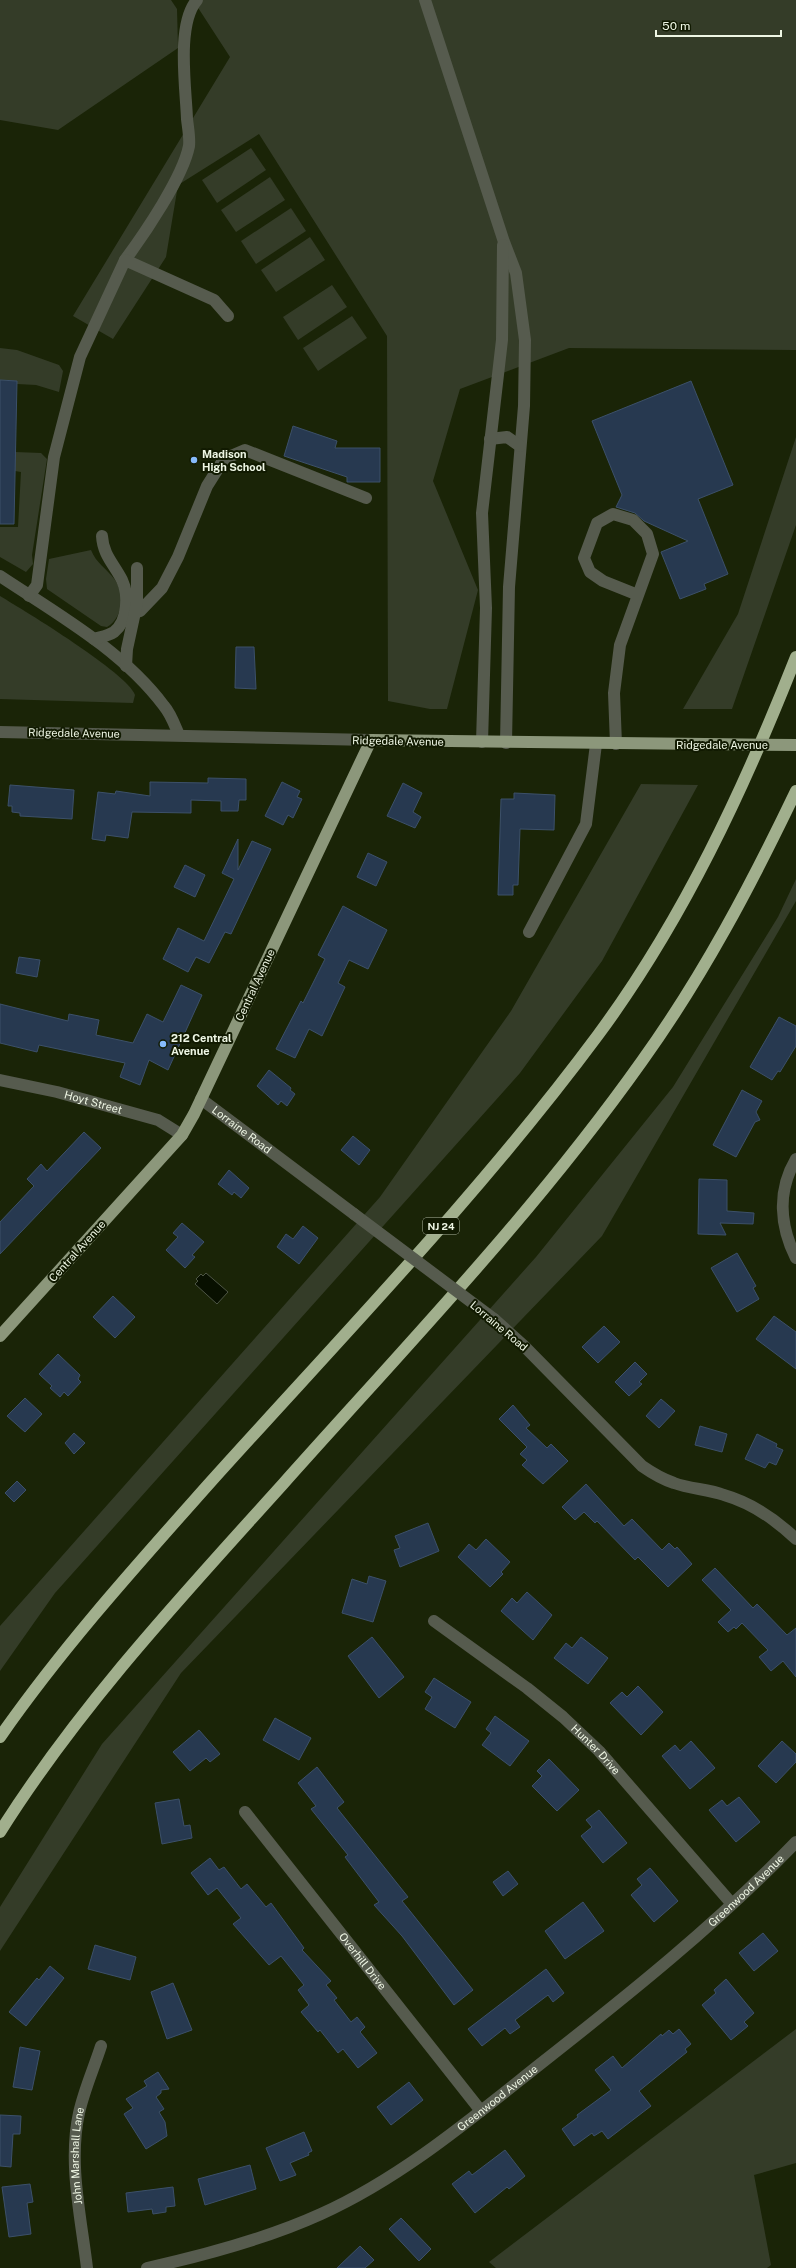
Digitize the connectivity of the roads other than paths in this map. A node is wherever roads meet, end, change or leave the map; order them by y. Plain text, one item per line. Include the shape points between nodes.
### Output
1 (197, 0) edge
2 (425, 0) edge
3 (504, 242) junction
4 (126, 260) junction
5 (228, 316) dead end
6 (490, 439) junction
7 (520, 446) junction
8 (366, 498) dead end
9 (102, 536) dead end
10 (136, 568) dead end
11 (0, 576) edge
12 (638, 595) junction
13 (29, 596) junction
14 (135, 612) junction
15 (94, 639) junction
16 (796, 657) edge
17 (126, 666) junction
18 (0, 732) edge
19 (180, 735) junction
20 (371, 740) junction
21 (482, 742) junction
22 (506, 743) junction
23 (596, 744) junction
24 (616, 744) junction
25 (796, 745) edge
26 (796, 791) edge
27 (529, 932) dead end
28 (0, 1080) edge
29 (201, 1099) junction
30 (182, 1135) junction
31 (796, 1159) edge
32 (796, 1258) edge
33 (0, 1336) edge
34 (796, 1539) edge
35 (434, 1621) dead end
36 (0, 1737) edge
37 (245, 1812) dead end
38 (0, 1832) edge
39 (796, 1842) edge
40 (732, 1904) junction
41 (101, 2046) dead end
42 (481, 2111) junction
43 (87, 2268) edge
44 (148, 2268) edge

1 - 4 street via 187,19 185,39 189,144 185,163
2 - 3 street
3 - 6 street via 502,340
3 - 7 street via 516,273 525,340 524,406
4 - 5 street via 214,300
4 - 13 street via 80,358 54,457 37,585
6 - 7 street via 507,437
6 - 21 street via 482,513 486,608
7 - 22 street via 509,587
8 - 14 street via 245,450 224,459 207,486 178,557 162,588 140,612
9 - 15 street via 107,557 125,588 125,608 120,626 109,634
10 - 14 street
11 - 13 street
12 - 12 street via 653,554 647,534 633,520 613,514 597,523 584,558 590,572 603,581
12 - 24 street via 620,645 614,693
13 - 15 street
14 - 17 street
15 - 17 street
16 - 36 highway, NJ 24 via 760,748 714,844 661,940 600,1032 533,1120 454,1211 103,1604 33,1690
17 - 19 street via 143,680 165,707
18 - 19 street, Ridgedale Avenue
19 - 20 street, Ridgedale Avenue
20 - 21 main road, Ridgedale Avenue
20 - 29 main road, Central Avenue
21 - 22 main road, Ridgedale Avenue
22 - 23 main road, Ridgedale Avenue
23 - 24 main road, Ridgedale Avenue
23 - 27 street via 586,824
24 - 25 main road, Ridgedale Avenue, bridge
26 - 38 highway via 762,863 706,964 643,1060 576,1149 497,1244 145,1639 81,1718
28 - 30 street, Hoyt Street via 56,1092 158,1120
29 - 30 main road, Central Avenue
29 - 34 street, Lorraine Road, bridge via 494,1319 642,1466 675,1484 723,1494 745,1502 765,1513
30 - 33 main road, Central Avenue
31 - 32 street via 785,1186 782,1204 787,1236
35 - 40 street, Hunter Drive via 528,1688 599,1751
37 - 42 street, Overhill Drive
39 - 40 street, Greenwood Avenue
40 - 42 street, Greenwood Avenue via 611,2008
41 - 43 street, John Marshall Lane via 79,2112 75,2138 75,2161
42 - 44 street, Greenwood Avenue via 404,2168 322,2213 255,2239 193,2258

